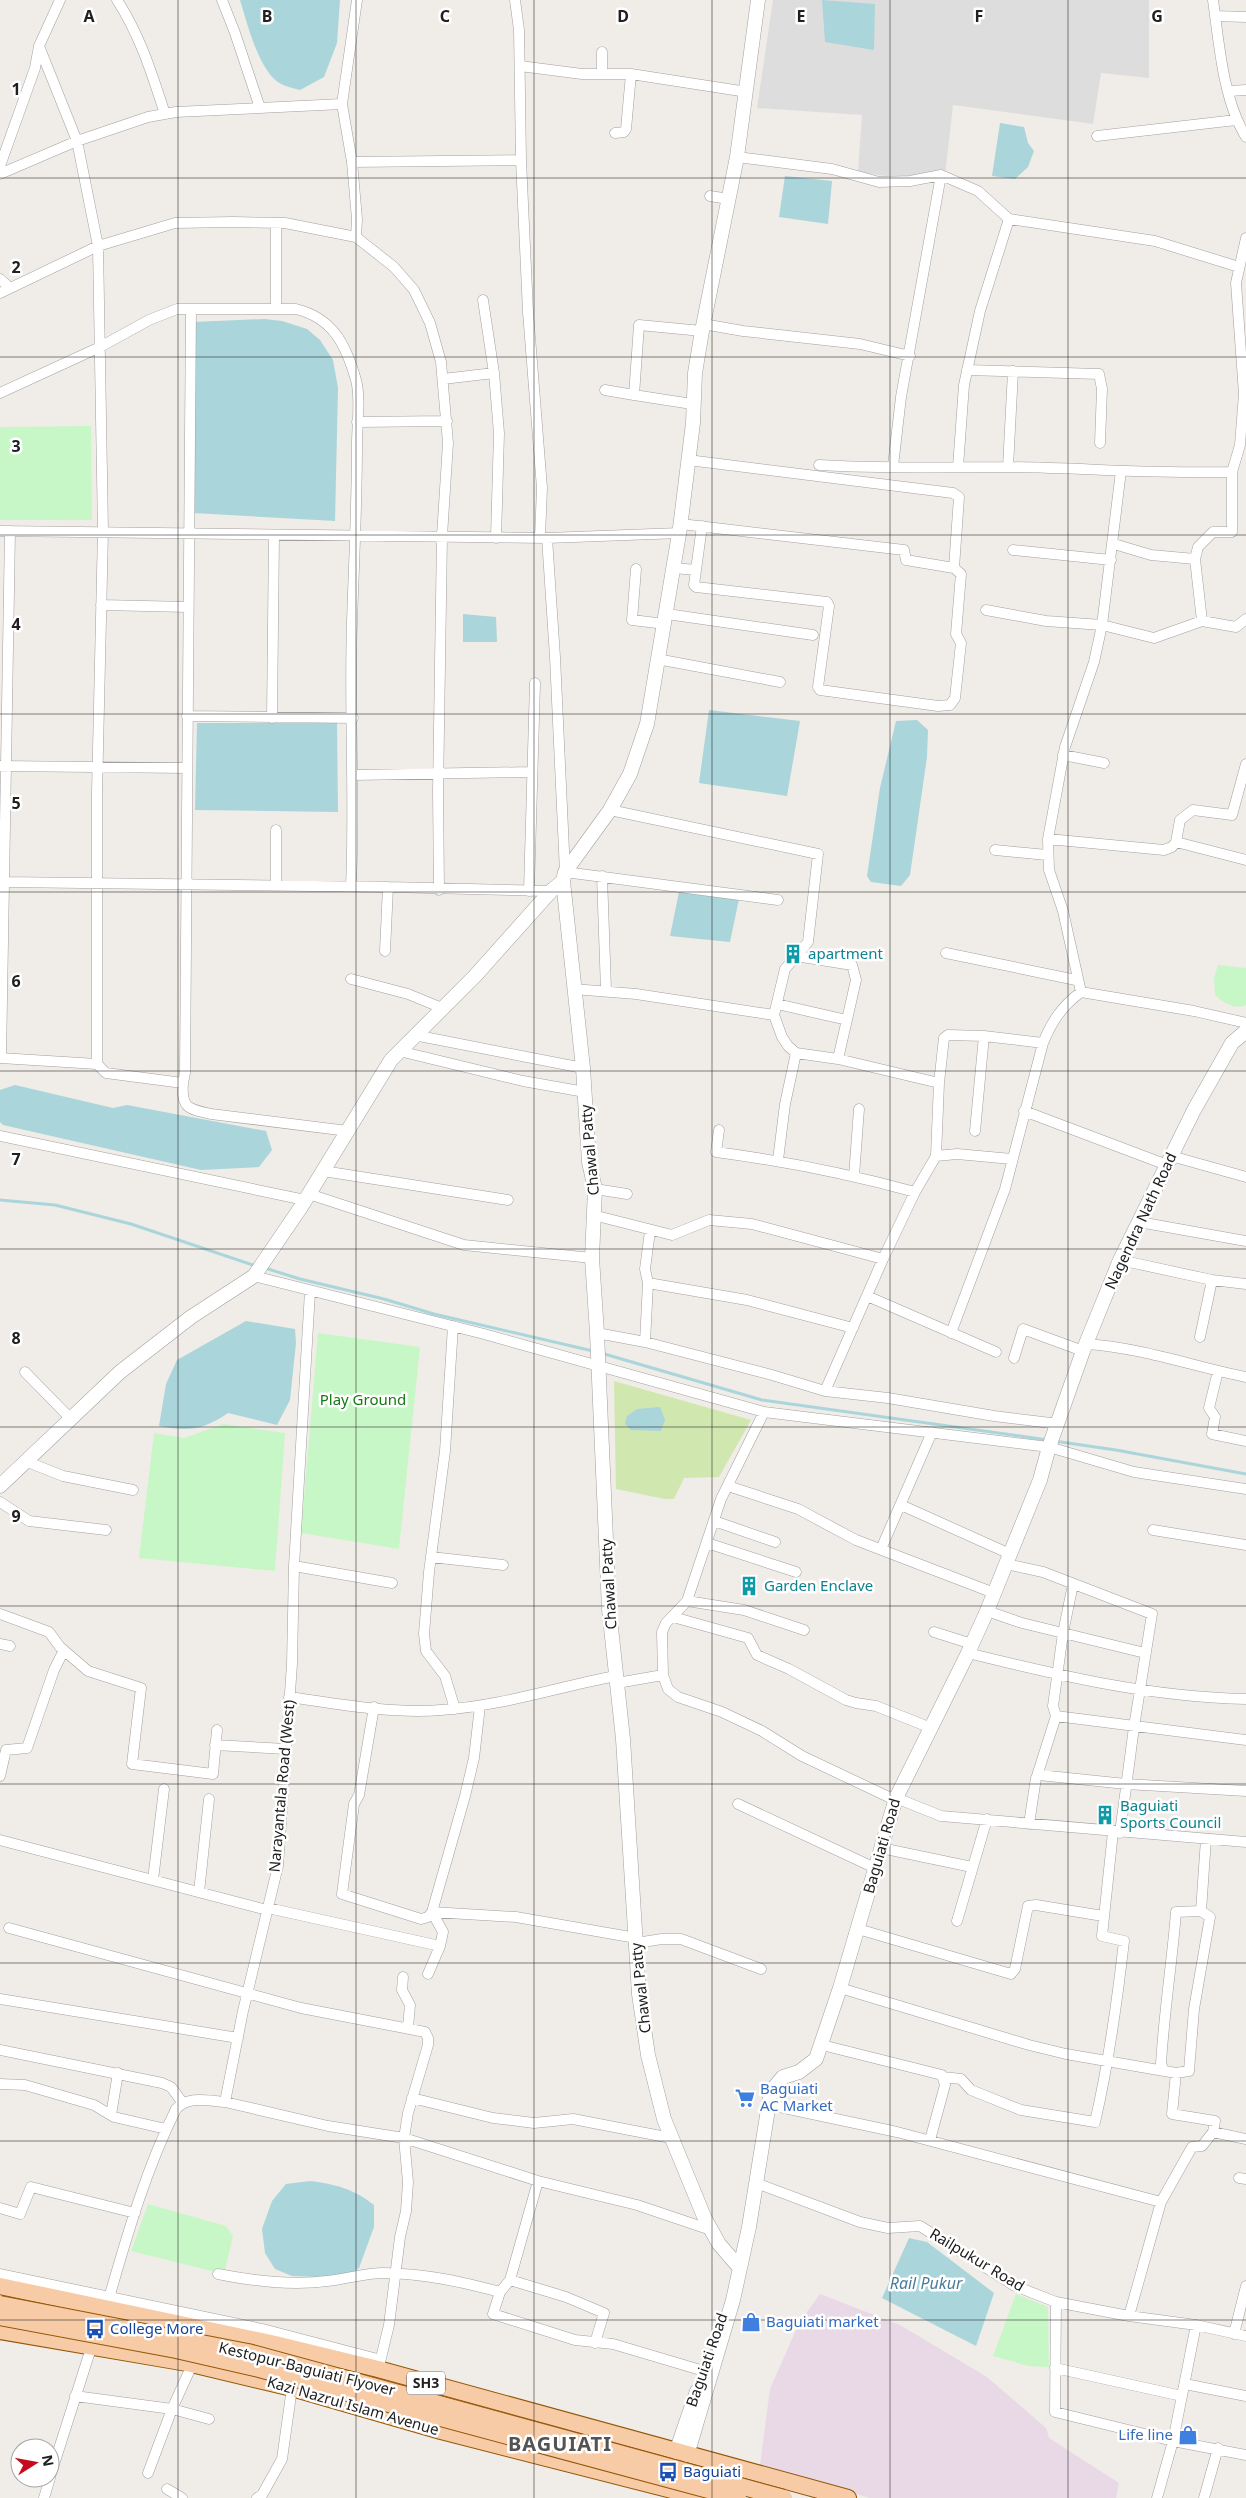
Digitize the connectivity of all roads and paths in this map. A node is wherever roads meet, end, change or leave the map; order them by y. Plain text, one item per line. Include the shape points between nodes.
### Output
1 (60, 0) edge
2 (118, 0) edge
3 (222, 0) edge
4 (357, 0) edge
5 (515, 0) edge
6 (758, 0) edge
7 (1213, 0) edge
8 (1215, 16) junction
9 (1246, 17) edge
10 (39, 46) junction
11 (602, 52) dead end
12 (520, 66) junction
13 (602, 74) junction
14 (631, 74) junction
15 (1246, 90) edge
16 (1228, 91) junction
17 (746, 92) junction
18 (342, 104) junction
19 (260, 108) junction
20 (165, 114) junction
21 (1236, 120) junction
22 (615, 132) dead end
23 (1097, 136) dead end
24 (1246, 136) edge
25 (77, 141) junction
26 (738, 157) junction
27 (520, 160) junction
28 (352, 162) junction
29 (0, 166) edge
30 (0, 174) edge
31 (940, 175) junction
32 (710, 196) dead end
33 (729, 199) junction
34 (1008, 219) junction
35 (276, 223) junction
36 (356, 237) junction
37 (1246, 238) edge
38 (98, 246) junction
39 (1239, 266) junction
40 (0, 279) edge
41 (10, 288) junction
42 (0, 294) edge
43 (483, 300) dead end
44 (190, 309) junction
45 (276, 309) junction
46 (1242, 323) edge
47 (702, 328) junction
48 (100, 347) junction
49 (910, 356) junction
50 (967, 370) junction
51 (1013, 371) junction
52 (494, 373) junction
53 (443, 379) junction
54 (605, 390) dead end
55 (0, 393) edge
56 (634, 394) junction
57 (692, 404) junction
58 (447, 421) junction
59 (357, 422) junction
60 (1100, 443) dead end
61 (688, 460) junction
62 (820, 465) dead end
63 (893, 466) junction
64 (958, 467) junction
65 (1008, 467) junction
66 (1121, 471) junction
67 (1232, 472) junction
68 (702, 526) junction
69 (680, 528) junction
70 (5, 531) edge
71 (103, 531) junction
72 (188, 533) junction
73 (274, 535) junction
74 (356, 536) junction
75 (442, 536) junction
76 (496, 538) junction
77 (543, 538) junction
78 (1114, 544) junction
79 (1013, 550) dead end
80 (1195, 559) junction
81 (1112, 560) junction
82 (674, 568) junction
83 (954, 568) junction
84 (636, 569) dead end
85 (696, 570) junction
86 (101, 606) junction
87 (188, 606) junction
88 (986, 610) dead end
89 (666, 619) junction
90 (1246, 619) edge
91 (1202, 621) junction
92 (1102, 625) junction
93 (813, 635) dead end
94 (657, 659) junction
95 (780, 682) dead end
96 (535, 683) dead end
97 (187, 716) junction
98 (272, 718) junction
99 (352, 718) junction
100 (1064, 755) junction
101 (1104, 763) dead end
102 (1246, 764) edge
103 (3, 766) edge
104 (97, 766) junction
105 (186, 768) junction
106 (531, 772) junction
107 (438, 773) junction
108 (353, 775) junction
109 (610, 810) junction
110 (276, 830) dead end
111 (1048, 839) junction
112 (1176, 842) junction
113 (995, 850) dead end
114 (1047, 856) junction
115 (1246, 860) edge
116 (564, 876) junction
117 (602, 876) junction
118 (5, 882) junction
119 (97, 882) junction
120 (186, 886) junction
121 (276, 886) junction
122 (351, 886) junction
123 (388, 887) junction
124 (440, 890) junction
125 (529, 891) junction
126 (551, 891) junction
127 (778, 900) dead end
128 (2, 904) edge
129 (385, 951) dead end
130 (946, 953) dead end
131 (796, 956) junction
132 (351, 979) dead end
133 (1076, 980) junction
134 (573, 989) junction
135 (606, 990) junction
136 (1081, 992) junction
137 (1, 997) edge
138 (776, 1004) junction
139 (442, 1008) junction
140 (774, 1016) junction
141 (847, 1020) junction
142 (1246, 1023) edge
143 (1246, 1030) edge
144 (414, 1035) junction
145 (984, 1036) junction
146 (1043, 1043) junction
147 (399, 1051) junction
148 (796, 1053) junction
149 (1, 1058) edge
150 (838, 1059) junction
151 (97, 1064) junction
152 (583, 1068) junction
153 (183, 1083) junction
154 (939, 1084) junction
155 (585, 1092) junction
156 (859, 1109) dead end
157 (1024, 1110) junction
158 (719, 1130) dead end
159 (348, 1131) junction
160 (975, 1131) dead end
161 (0, 1136) edge
162 (936, 1156) junction
163 (1012, 1159) junction
164 (778, 1160) junction
165 (1169, 1160) junction
166 (323, 1171) junction
167 (854, 1176) junction
168 (1246, 1177) edge
169 (595, 1189) junction
170 (915, 1192) junction
171 (627, 1194) dead end
172 (307, 1197) junction
173 (508, 1200) dead end
174 (593, 1215) junction
175 (1139, 1222) junction
176 (650, 1231) junction
177 (1246, 1241) edge
178 (592, 1258) junction
179 (884, 1258) junction
180 (1120, 1260) junction
181 (254, 1276) junction
182 (1212, 1280) junction
183 (648, 1283) junction
184 (1246, 1284) edge
185 (310, 1291) junction
186 (867, 1296) junction
187 (453, 1326) junction
188 (853, 1328) junction
189 (952, 1333) junction
190 (598, 1337) junction
191 (1200, 1338) dead end
192 (645, 1342) junction
193 (1085, 1348) junction
194 (996, 1352) dead end
195 (1014, 1358) dead end
196 (599, 1366) junction
197 (1218, 1371) junction
198 (24, 1372) dead end
199 (1246, 1377) edge
200 (825, 1391) junction
201 (764, 1412) junction
202 (70, 1418) junction
203 (1059, 1424) junction
204 (932, 1432) junction
205 (1246, 1441) edge
206 (1049, 1446) junction
207 (26, 1461) junction
208 (0, 1486) edge
209 (728, 1486) junction
210 (1246, 1489) edge
211 (133, 1490) dead end
212 (0, 1502) edge
213 (901, 1505) junction
214 (714, 1521) junction
215 (106, 1530) dead end
216 (1153, 1530) dead end
217 (775, 1542) dead end
218 (707, 1543) junction
219 (1246, 1545) edge
220 (881, 1549) junction
221 (431, 1557) junction
222 (1008, 1559) junction
223 (503, 1565) dead end
224 (294, 1566) junction
225 (796, 1572) dead end
226 (392, 1583) dead end
227 (1073, 1584) junction
228 (994, 1593) junction
229 (687, 1601) junction
230 (987, 1611) junction
231 (0, 1614) edge
232 (673, 1617) junction
233 (804, 1630) dead end
234 (934, 1632) dead end
235 (1063, 1633) junction
236 (970, 1649) junction
237 (64, 1650) junction
238 (1145, 1652) junction
239 (663, 1675) junction
240 (1058, 1675) junction
241 (616, 1680) junction
242 (1140, 1691) junction
243 (289, 1696) junction
244 (1246, 1699) edge
245 (480, 1706) junction
246 (374, 1707) junction
247 (455, 1709) junction
248 (1056, 1716) junction
249 (1134, 1727) junction
250 (931, 1728) junction
251 (217, 1730) dead end
252 (1246, 1740) edge
253 (216, 1745) junction
254 (286, 1749) junction
255 (0, 1776) edge
256 (1037, 1776) junction
257 (1126, 1784) junction
258 (164, 1789) dead end
259 (1246, 1791) edge
260 (209, 1799) dead end
261 (895, 1799) junction
262 (738, 1804) dead end
263 (987, 1819) junction
264 (1029, 1824) junction
265 (1116, 1832) junction
266 (1206, 1839) junction
267 (0, 1840) edge
268 (1246, 1842) edge
269 (881, 1848) junction
270 (972, 1867) junction
271 (875, 1868) junction
272 (153, 1880) junction
273 (199, 1892) junction
274 (267, 1909) junction
275 (1201, 1911) junction
276 (432, 1912) junction
277 (1104, 1916) junction
278 (957, 1921) dead end
279 (9, 1928) dead end
280 (858, 1928) junction
281 (636, 1940) junction
282 (440, 1946) junction
283 (761, 1969) dead end
284 (428, 1974) dead end
285 (403, 1977) dead end
286 (840, 1988) junction
287 (248, 1993) junction
288 (0, 1999) edge
289 (408, 2027) junction
290 (238, 2038) junction
291 (822, 2045) junction
292 (0, 2050) edge
293 (1109, 2061) junction
294 (1164, 2070) junction
295 (1176, 2073) junction
296 (118, 2074) junction
297 (943, 2077) junction
298 (0, 2084) edge
299 (412, 2098) junction
300 (182, 2102) junction
301 (225, 2102) junction
302 (770, 2105) junction
303 (112, 2115) junction
304 (166, 2129) junction
305 (1213, 2132) junction
306 (404, 2138) junction
307 (671, 2138) junction
308 (1246, 2139) edge
309 (930, 2140) junction
310 (538, 2181) junction
311 (756, 2183) junction
312 (1161, 2202) junction
313 (0, 2208) edge
314 (135, 2212) junction
315 (711, 2230) junction
316 (739, 2267) junction
317 (218, 2274) dead end
318 (395, 2274) junction
319 (0, 2276) edge
320 (510, 2280) junction
321 (0, 2286) edge
322 (1246, 2286) edge
323 (500, 2292) junction
324 (108, 2302) junction
325 (1056, 2302) junction
326 (0, 2304) edge
327 (147, 2311) junction
328 (1129, 2316) junction
329 (0, 2317) edge
330 (1196, 2325) junction
331 (0, 2331) edge
332 (1234, 2334) junction
333 (1246, 2336) edge
334 (594, 2343) junction
335 (92, 2347) junction
336 (138, 2355) junction
337 (380, 2362) junction
338 (192, 2365) junction
339 (1055, 2368) junction
340 (704, 2371) junction
341 (1185, 2384) junction
342 (292, 2388) junction
343 (75, 2396) junction
344 (1182, 2396) junction
345 (1246, 2396) edge
346 (489, 2401) junction
347 (172, 2409) junction
348 (209, 2419) dead end
349 (1173, 2441) junction
350 (60, 2445) edge
351 (1218, 2448) junction
352 (682, 2454) junction
353 (1246, 2455) edge
354 (148, 2473) dead end
355 (167, 2489) dead end
356 (664, 2493) edge
357 (182, 2498) edge
358 (257, 2498) edge
359 (703, 2498) edge
360 (738, 2498) edge
361 (784, 2498) edge
362 (848, 2498) edge
363 (1156, 2498) edge
364 (1204, 2498) edge

1 - 10 street
2 - 20 street via 147,57
3 - 19 street
4 - 18 street
5 - 12 street
6 - 17 street
7 - 8 street
8 - 9 street
8 - 16 street
10 - 25 street
10 - 29 street via 35,68
11 - 13 street
12 - 13 street
12 - 27 street
13 - 14 street
14 - 17 street
14 - 22 street via 626,129
15 - 16 street
16 - 21 street
17 - 26 street
18 - 19 street
18 - 28 street
19 - 20 street
20 - 25 street
21 - 23 street
21 - 24 street
25 - 30 street
25 - 38 street
26 - 31 street via 832,170 880,182
26 - 33 street
27 - 28 street
27 - 77 street
28 - 36 street
31 - 34 street via 978,191
31 - 49 street
32 - 33 street
33 - 47 street
34 - 39 street via 1155,240
34 - 50 street via 980,310
35 - 36 street
35 - 38 street via 175,223
35 - 45 street
36 - 53 street via 394,267 414,290 430,323
37 - 39 street
38 - 41 street
38 - 48 street
39 - 46 street via 1236,283
40 - 41 street
41 - 42 street
43 - 52 street
44 - 45 street
44 - 48 street via 178,309 149,320
44 - 72 street
45 - 59 street via 312,313 326,322 344,349 356,382
46 - 67 street via 1244,394 1240,445
47 - 49 street via 860,344
47 - 56 street via 639,325
47 - 57 street
48 - 55 street
48 - 71 street
49 - 63 street via 901,397
50 - 51 street
50 - 64 street
51 - 60 street via 1099,374 1102,389
51 - 65 street
52 - 53 street
52 - 76 street via 499,433
53 - 58 street
54 - 56 street
56 - 57 street
57 - 61 street
58 - 59 street
58 - 75 street
59 - 74 street
61 - 69 street
61 - 83 street via 952,494 959,498
62 - 63 street
63 - 64 street
64 - 65 street
65 - 66 street
66 - 67 street
66 - 78 street
67 - 80 street via 1232,532 1213,532 1198,547
68 - 69 street
68 - 83 street via 904,550 906,560
68 - 85 street
69 - 77 street
69 - 82 street
70 - 71 street
70 - 103 street via 10,644
71 - 72 street
71 - 86 street
72 - 73 street
72 - 87 street
73 - 74 street
73 - 98 street
74 - 75 street
74 - 99 street
75 - 76 street
75 - 107 street
76 - 77 street
77 - 116 street via 555,656
78 - 80 street via 1151,555
78 - 81 street
79 - 81 street
80 - 91 street
81 - 92 street
82 - 85 street
82 - 89 street
83 - 85 street via 961,574 956,634 961,643 959,679 950,705 938,706 820,690 828,604 696,587
84 - 89 street via 632,620
86 - 87 street
86 - 104 street
87 - 97 street
88 - 92 street via 1046,621
89 - 93 street
89 - 94 street
90 - 91 street via 1236,627
91 - 92 street via 1154,638
92 - 100 street via 1094,662
94 - 95 street
94 - 109 street via 646,724 630,774
96 - 106 street
97 - 98 street
97 - 105 street
98 - 99 street
99 - 108 street
100 - 101 street
100 - 111 street
102 - 112 street via 1232,815 1193,810 1180,820
103 - 104 street
103 - 118 street
104 - 105 street
104 - 119 street
105 - 120 street
106 - 107 street
106 - 125 street
107 - 108 street
107 - 124 street
108 - 122 street
109 - 116 street
109 - 131 street via 818,854 808,942
110 - 121 street
111 - 112 street via 1164,850
111 - 114 street
112 - 115 street
113 - 114 street
114 - 133 street via 1063,911
116 - 117 street
116 - 126 street
116 - 134 street, Chawal Patty
117 - 127 street
117 - 135 street
118 - 119 street
118 - 128 street
119 - 120 street
119 - 151 street
120 - 121 street
120 - 153 street
121 - 122 street
122 - 123 street
123 - 124 street
123 - 129 street
124 - 125 street
125 - 126 street
126 - 139 street
128 - 137 street
130 - 133 street
131 - 138 street via 784,969
131 - 141 street via 852,965 856,980
132 - 139 street via 408,994
133 - 136 street
134 - 135 street
134 - 152 street, Chawal Patty
135 - 140 street
136 - 142 street
136 - 146 street via 1064,1004
137 - 149 street
138 - 140 street
138 - 141 street
139 - 144 street
140 - 148 street via 782,1037
141 - 150 street
143 - 165 street, Nagendra Nath Road via 1232,1043
144 - 147 street
144 - 152 street
145 - 146 street
145 - 154 street via 945,1036
145 - 160 street
146 - 157 street
147 - 155 street via 523,1081
147 - 159 street
148 - 150 street
148 - 164 street
149 - 151 street
150 - 154 street
151 - 153 street via 106,1073
152 - 155 street, Chawal Patty
153 - 159 street via 182,1097 185,1105 193,1110
154 - 162 street
155 - 169 street, Chawal Patty via 589,1162
156 - 167 street
157 - 163 street
157 - 165 street
158 - 164 street via 716,1152
159 - 166 street
161 - 172 street
162 - 163 street via 957,1154
162 - 170 street
163 - 189 street via 1005,1189
164 - 167 street
165 - 168 street
165 - 175 street, Nagendra Nath Road
166 - 172 street
166 - 173 street
167 - 170 street
169 - 171 street
169 - 174 street, Chawal Patty
170 - 179 street
172 - 178 street via 464,1245
172 - 181 street
174 - 176 street
174 - 178 street, Chawal Patty
175 - 177 street
175 - 180 street, Nagendra Nath Road
176 - 179 street via 672,1235 709,1220 752,1224
176 - 183 street via 644,1268
178 - 190 street, Chawal Patty
179 - 186 street
180 - 182 street
180 - 193 street, Nagendra Nath Road
181 - 185 street
181 - 202 street via 191,1317 120,1372
182 - 184 street
182 - 191 street
183 - 188 street via 747,1300
183 - 192 street
185 - 187 street
185 - 224 street, Narayantala Road (West)
186 - 188 street
186 - 189 street
187 - 196 street
187 - 221 street via 445,1451
188 - 200 street
189 - 194 street
190 - 192 street
190 - 196 street, Chawal Patty
192 - 200 street
193 - 195 street via 1022,1329
193 - 197 street via 1120,1346
193 - 203 street, Nagendra Nath Road
196 - 201 street
196 - 241 street, Chawal Patty via 609,1608
197 - 199 street
197 - 205 street via 1209,1408 1216,1417 1212,1434
198 - 202 street
200 - 203 street
201 - 204 street
201 - 209 street
202 - 207 street
203 - 206 street, Baguiati Road
204 - 206 street
204 - 213 street
206 - 210 street via 1134,1472
206 - 222 street, Baguiati Road via 1040,1480
207 - 208 street
207 - 211 street via 63,1476
209 - 214 street
209 - 220 street via 798,1509 841,1533
212 - 215 street via 29,1521
213 - 220 street
213 - 222 street
214 - 217 street
214 - 218 street
216 - 219 street
218 - 225 street
218 - 229 street
220 - 228 street
221 - 223 street
221 - 247 street via 424,1634 426,1651 445,1676
222 - 227 street
222 - 228 street, Baguiati Road
224 - 226 street
224 - 243 street, Narayantala Road (West)
227 - 235 street
227 - 238 street via 1152,1614
228 - 230 street, Baguiati Road
229 - 232 street
229 - 233 street via 744,1610
230 - 235 street
230 - 236 street, Baguiati Road
231 - 237 street via 48,1632
232 - 239 street via 662,1632
232 - 250 street via 748,1638 757,1655 846,1700 876,1706
234 - 236 street
235 - 238 street
235 - 240 street
236 - 240 street
236 - 250 street, Baguiati Road
237 - 253 street via 88,1671 140,1688 132,1764 213,1774
237 - 255 street via 27,1748 6,1750
238 - 242 street
239 - 241 street
239 - 261 street via 668,1689 678,1697 746,1723 802,1756
240 - 242 street
240 - 248 street via 1053,1706
241 - 245 street
241 - 281 street, Chawal Patty
242 - 244 street
242 - 249 street
243 - 246 street
243 - 254 street, Narayantala Road (West)
245 - 247 street
245 - 276 street via 474,1758
246 - 247 street
246 - 276 street via 359,1795 354,1804 342,1894 421,1919
248 - 249 street
248 - 256 street
249 - 252 street
249 - 257 street
250 - 261 street, Baguiati Road
251 - 253 street
253 - 254 street
254 - 274 street, Narayantala Road (West) via 278,1866
256 - 257 street
256 - 264 street
257 - 259 street
257 - 265 street
258 - 272 street
260 - 273 street
261 - 263 street via 941,1816
261 - 269 street, Baguiati Road
262 - 271 street
263 - 264 street
263 - 270 street
264 - 265 street
265 - 266 street
265 - 277 street
266 - 268 street
266 - 275 street
267 - 272 street
269 - 270 street
269 - 271 street, Baguiati Road
270 - 278 street
271 - 280 street, Baguiati Road
272 - 273 street
273 - 274 street
274 - 282 street
274 - 287 street, Narayantala Road (West)
275 - 294 street via 1176,1912 1171,1972 1164,2006 1161,2064
275 - 295 street via 1210,1917 1194,2009 1189,2071
276 - 281 street via 522,1917
276 - 282 street via 443,1932
277 - 280 street via 1028,1906 1015,1969 1011,1974
277 - 293 street via 1102,1936 1124,1941
279 - 287 street
280 - 286 street, Baguiati Road
281 - 283 street via 681,1939
281 - 307 street, Chawal Patty via 648,2055
282 - 284 street
285 - 289 street via 402,1990 410,2005
286 - 291 street, Baguiati Road
286 - 293 street via 1029,2045
287 - 289 street via 338,2016
287 - 290 street, Narayantala Road (West)
288 - 290 street
289 - 299 street via 425,2032 428,2038
290 - 301 street, Narayantala Road (West)
291 - 297 street
291 - 302 street, Baguiati Road via 816,2059 800,2072 783,2077 771,2092
292 - 296 street
293 - 294 street
293 - 297 street via 1095,2122 1021,2110 971,2090 961,2079
294 - 295 street
295 - 305 street via 1172,2114 1215,2121
296 - 300 street via 162,2083 171,2088
296 - 303 street
297 - 309 street via 945,2085
298 - 303 street via 25,2084 94,2105
299 - 306 street
299 - 307 street via 493,2118 534,2123 573,2119
300 - 301 street via 193,2099
300 - 304 street
301 - 306 street via 328,2126
302 - 309 street
302 - 311 street, Baguiati Road
303 - 304 street
304 - 314 street
305 - 308 street
305 - 312 street via 1202,2146 1192,2148
306 - 310 street
306 - 318 street via 408,2182
307 - 315 street, Chawal Patty
309 - 312 street
310 - 315 street via 636,2205
310 - 320 street
311 - 316 street, Baguiati Road
311 - 325 street, Railpukur Road via 860,2222 888,2228 920,2226 1015,2286
312 - 328 street
313 - 314 street via 20,2214 31,2187
314 - 324 street
315 - 316 street, Chawal Patty via 718,2244
316 - 340 street, Baguiati Road
316 - 352 street, Baguiati Road via 733,2300
317 - 318 street via 277,2282 326,2282 371,2274
318 - 323 street via 438,2276
318 - 337 street via 389,2325
319 - 324 street
320 - 323 street
320 - 334 street via 566,2297 604,2313
321 - 324 main road, SH3
322 - 332 street
323 - 334 street via 492,2314
324 - 327 main road, SH3
324 - 335 street
325 - 328 street, Railpukur Road
325 - 339 street
326 - 361 main road, Kestopur-Baguiati Flyover, bridge via 256,2354
327 - 336 main road
327 - 337 street via 262,2331
327 - 346 main road, SH3
328 - 330 street, Railpukur Road
329 - 360 main road, Kestopur-Baguiati Flyover, bridge via 259,2369
330 - 332 street, Railpukur Road
330 - 341 street
331 - 335 main road, Kazi Nazrul Islam Avenue
332 - 333 street, Railpukur Road
334 - 340 street via 613,2344
335 - 336 main road, Kazi Nazrul Islam Avenue
335 - 343 street
336 - 338 main road, Kazi Nazrul Islam Avenue
337 - 346 street via 480,2389
338 - 342 main road, Kazi Nazrul Islam Avenue
338 - 347 street
339 - 344 street
339 - 349 street via 1055,2412
340 - 352 street, Baguiati Road
341 - 344 street
341 - 345 street
342 - 356 main road, Kazi Nazrul Islam Avenue
342 - 358 street via 282,2459 262,2495
343 - 347 street
343 - 350 street
344 - 349 street
346 - 352 main road, SH3
347 - 348 street
347 - 354 street
349 - 351 street
349 - 363 street
351 - 353 street
351 - 364 street
352 - 362 main road, SH3
355 - 357 street
356 - 359 main road, Kazi Nazrul Islam Avenue

